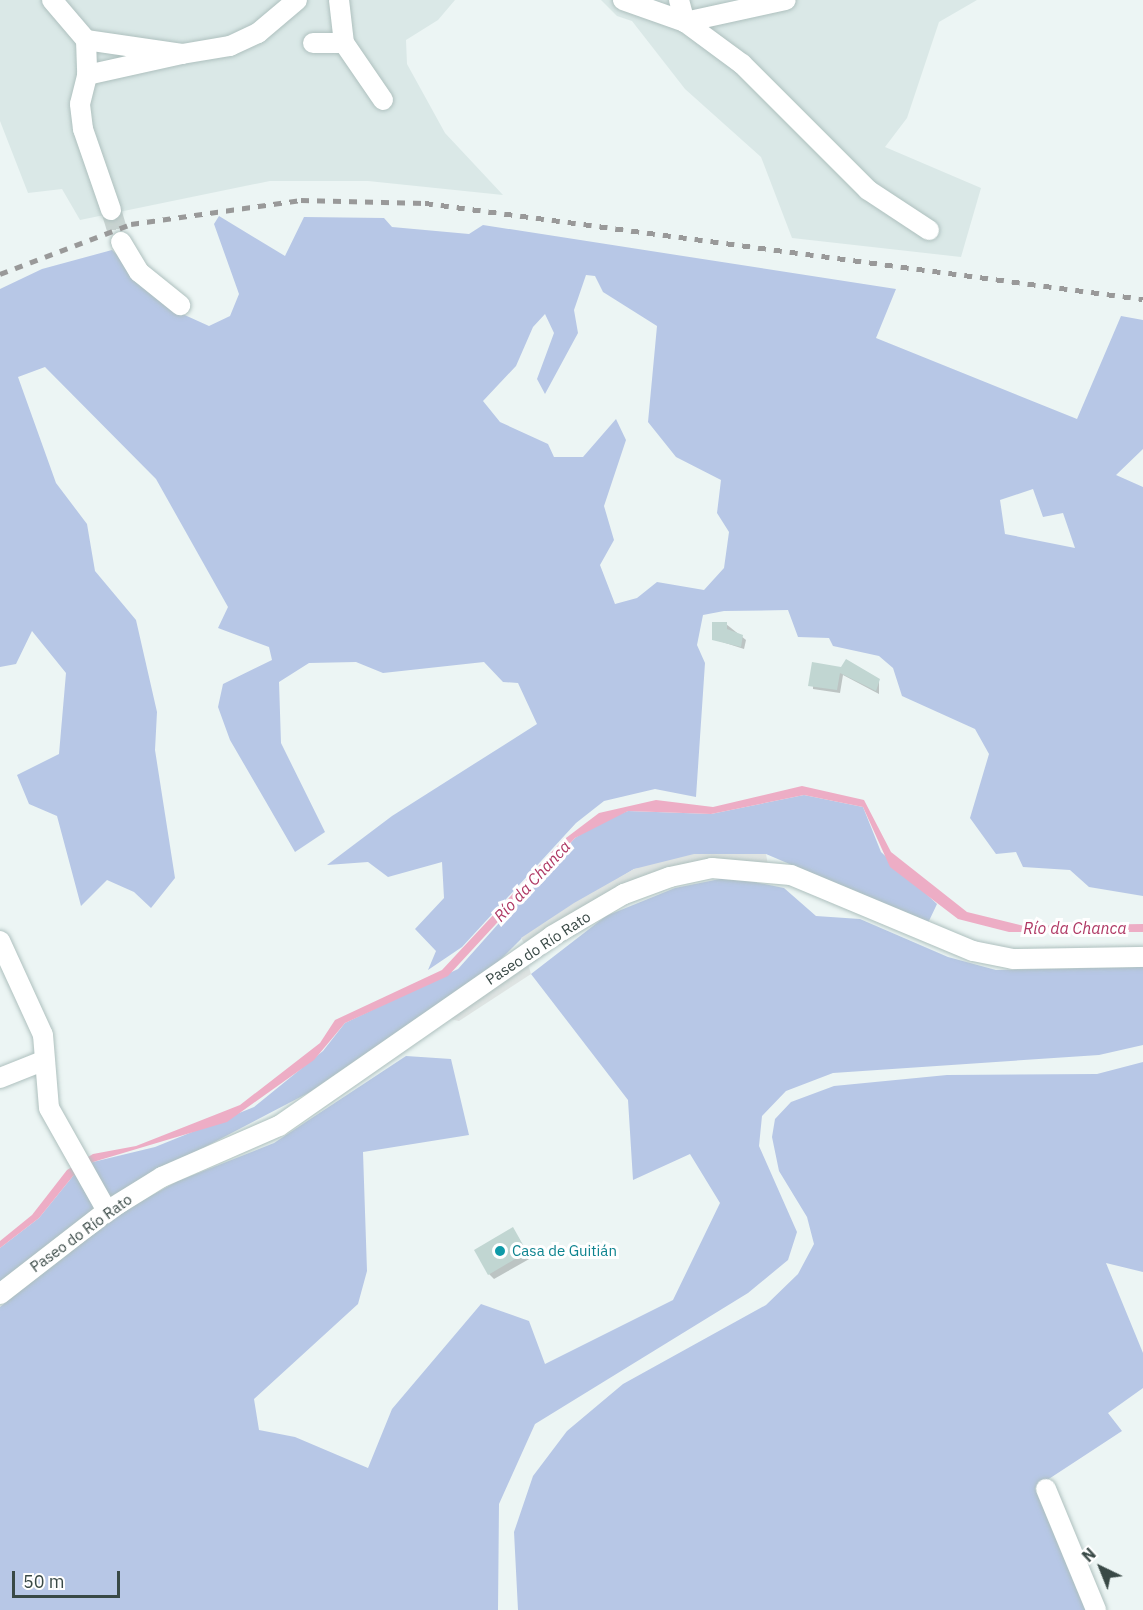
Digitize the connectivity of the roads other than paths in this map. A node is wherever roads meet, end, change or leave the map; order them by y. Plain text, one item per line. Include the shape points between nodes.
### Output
1 (52, 0) edge
2 (297, 0) edge
3 (339, 0) edge
4 (623, 0) edge
5 (679, 0) edge
6 (786, 0) edge
7 (685, 22) junction
8 (86, 40) junction
9 (313, 43) dead end
10 (344, 43) junction
11 (182, 54) junction
12 (87, 75) junction
13 (382, 100) dead end
14 (111, 210) tunnel mouth
15 (929, 230) dead end
16 (121, 242) tunnel mouth
17 (180, 305) dead end
18 (0, 941) edge
19 (1143, 957) edge
20 (45, 1060) junction
21 (0, 1078) edge
22 (107, 1210) junction
23 (0, 1294) edge
24 (1046, 1489) dead end
25 (1096, 1610) edge

1 - 8 street
2 - 11 street via 258,33 230,46
3 - 10 street
4 - 7 street
5 - 7 street
6 - 7 street
7 - 15 street via 787,104 875,196
8 - 11 street
8 - 12 street
9 - 10 street
10 - 13 street
11 - 12 street
12 - 14 street via 80,104 83,129
16 - 17 street via 139,272
18 - 20 street via 43,1035
19 - 22 street, Paseo do Río Rato via 1013,959 973,951 791,875 712,868 670,877 624,894 552,936 279,1126 162,1178
20 - 21 street
20 - 22 street via 45,1091
22 - 23 street, Paseo do Río Rato
24 - 25 street

